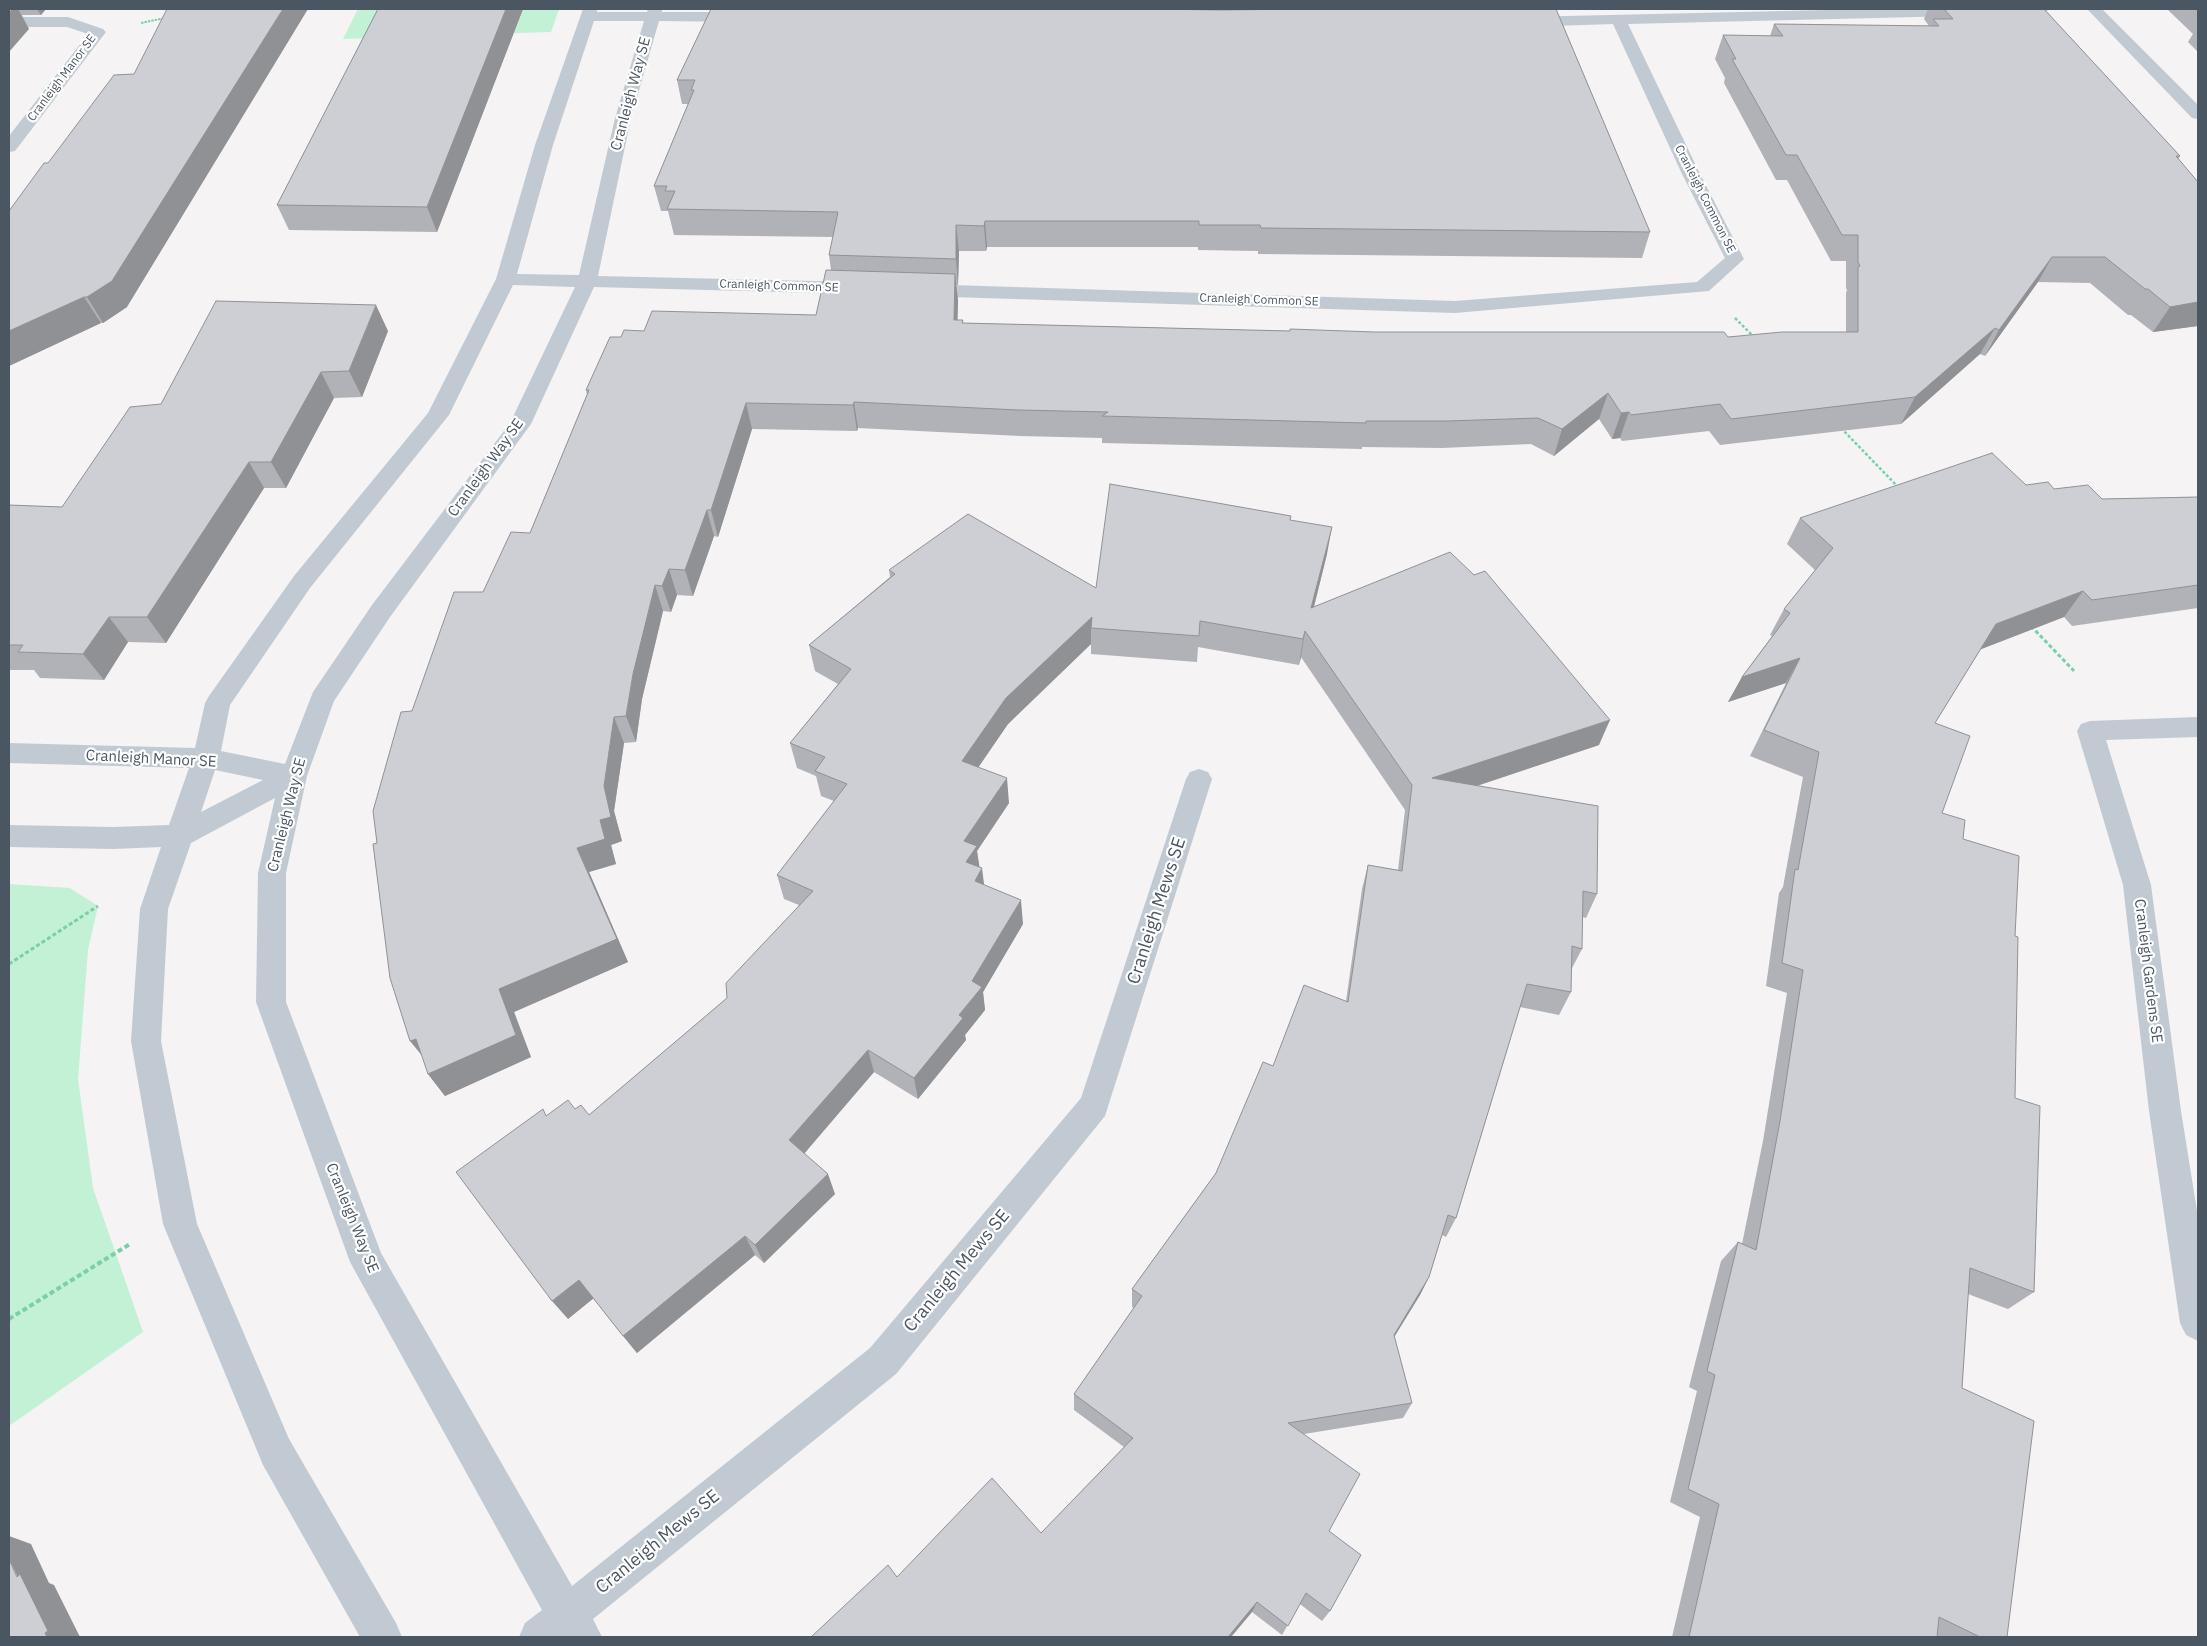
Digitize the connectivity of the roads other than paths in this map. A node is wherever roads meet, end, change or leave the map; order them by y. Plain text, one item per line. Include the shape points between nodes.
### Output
1 (2041, 9) edge
2 (2094, 9) edge
3 (589, 12) edge
4 (654, 12) edge
5 (762, 18) edge
6 (1619, 20) junction
7 (9, 22) edge
8 (1509, 22) edge
9 (2198, 114) edge
10 (9, 148) edge
11 (506, 279) junction
12 (587, 281) junction
13 (874, 288) edge
14 (904, 289) edge
15 (2198, 726) edge
16 (9, 753) edge
17 (206, 758) junction
18 (294, 776) junction
19 (1199, 780) dead end
20 (180, 835) junction
21 (9, 836) edge
22 (2198, 1323) edge
23 (574, 1627) edge
24 (382, 1637) edge
25 (539, 1637) edge

1 - 6 street
2 - 9 street
3 - 4 street
3 - 11 street via 544,145
4 - 5 street
4 - 12 street, Cranleigh Way SE via 623,118
6 - 8 street
6 - 14 street, Cranleigh Common SE via 1735,259 1702,287 1455,307
7 - 10 street, Cranleigh Manor SE via 68,22 98,32
11 - 12 street, Cranleigh Common SE
11 - 17 street via 438,414 302,582 218,703
12 - 13 street, Cranleigh Common SE
12 - 18 street, Cranleigh Way SE via 520,424 381,610 322,699
15 - 22 street, Cranleigh Gardens SE via 2090,731 2137,885 2165,1111
16 - 17 street, Cranleigh Manor SE
17 - 18 street, Cranleigh Manor SE
17 - 20 street
18 - 20 street
18 - 23 street, Cranleigh Way SE via 272,873 270,1002 367,1262
19 - 23 street, Cranleigh Mews SE via 1094,1106 883,1361
20 - 21 street via 113,838
20 - 24 street via 154,910 146,1041 180,1224 276,1452
23 - 25 street, Cranleigh Mews SE

